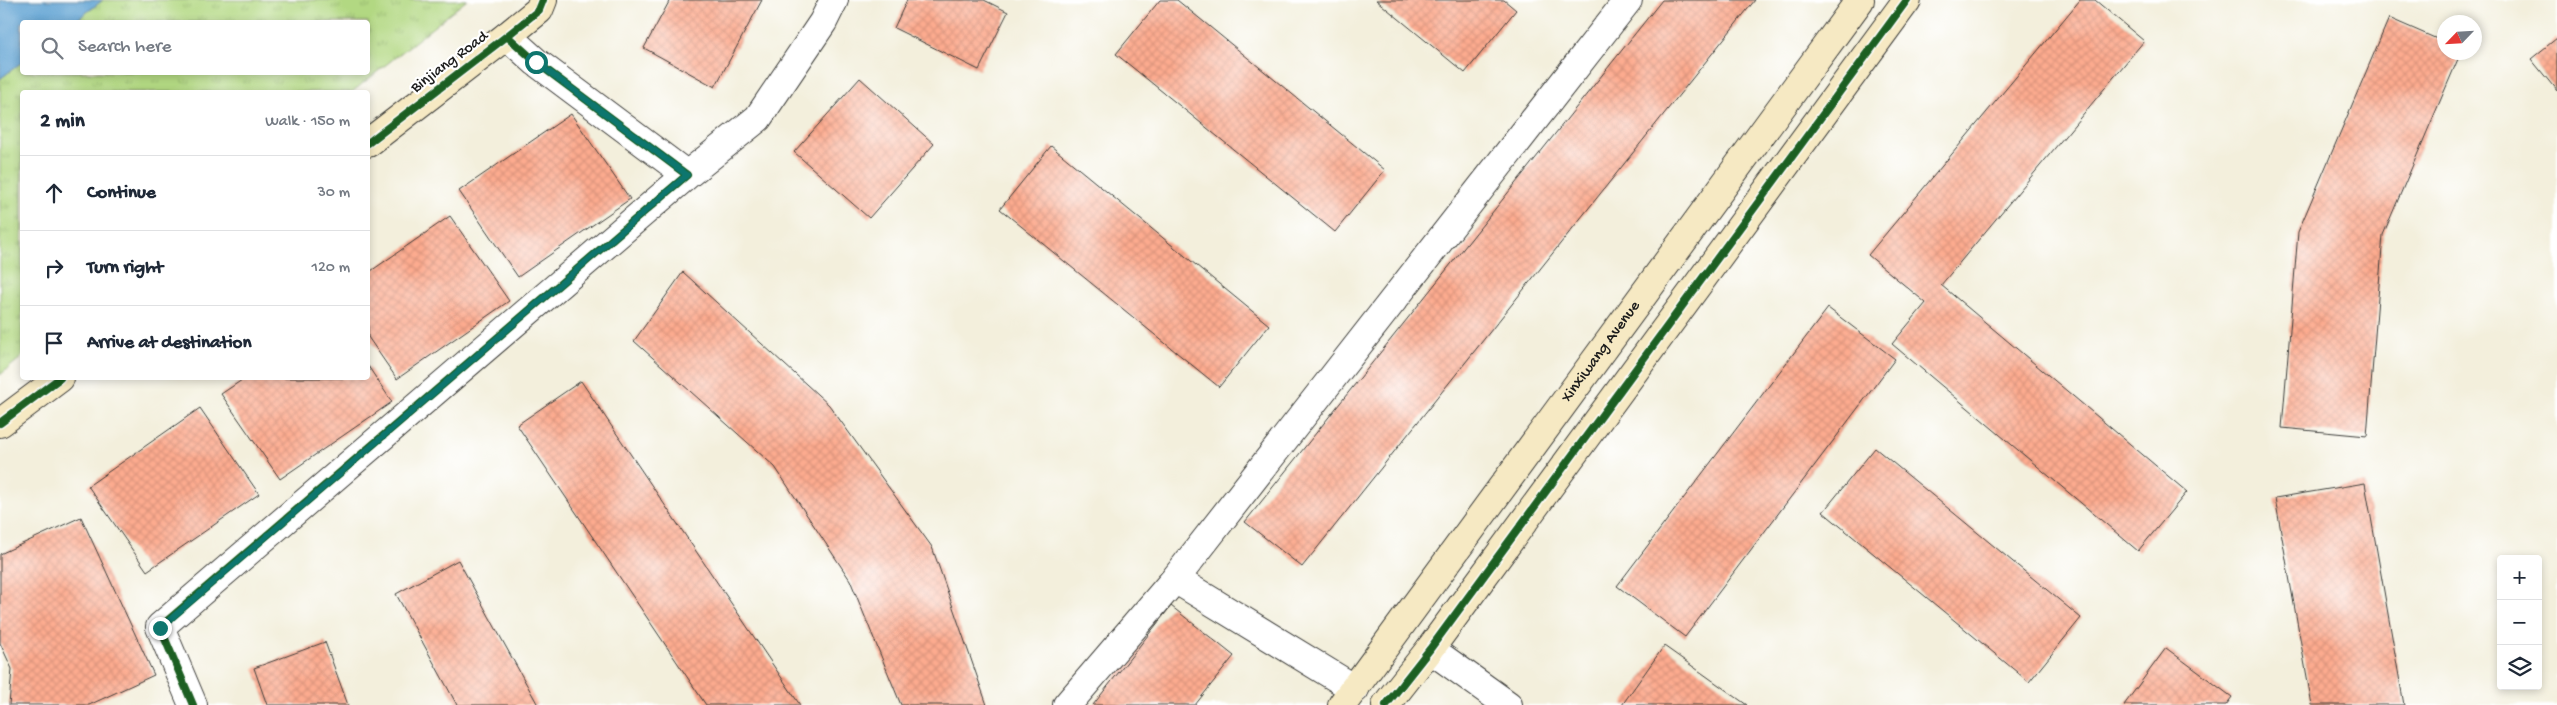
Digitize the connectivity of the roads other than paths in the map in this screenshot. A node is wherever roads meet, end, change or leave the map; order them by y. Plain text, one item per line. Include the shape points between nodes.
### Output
1 (543, 0) edge
2 (834, 0) edge
3 (1628, 0) edge
4 (1860, 0) edge
5 (1907, 0) edge
6 (507, 36) junction
7 (370, 141) edge
8 (687, 175) junction
9 (57, 380) edge
10 (0, 423) edge
11 (1176, 580) junction
12 (1430, 649) junction
13 (1348, 697) edge
14 (192, 705) edge
15 (1067, 705) edge
16 (1386, 705) edge
17 (1508, 705) edge

1 - 6 street, Binjiang Road via 539,10
2 - 8 street via 824,22 758,118
3 - 11 street
4 - 13 street, Xinxiwang Avenue
5 - 12 street
6 - 7 street, Binjiang Road
6 - 8 street via 536,62
8 - 14 street via 160,628
9 - 10 street
11 - 13 street
11 - 15 street
12 - 16 street
12 - 17 street

